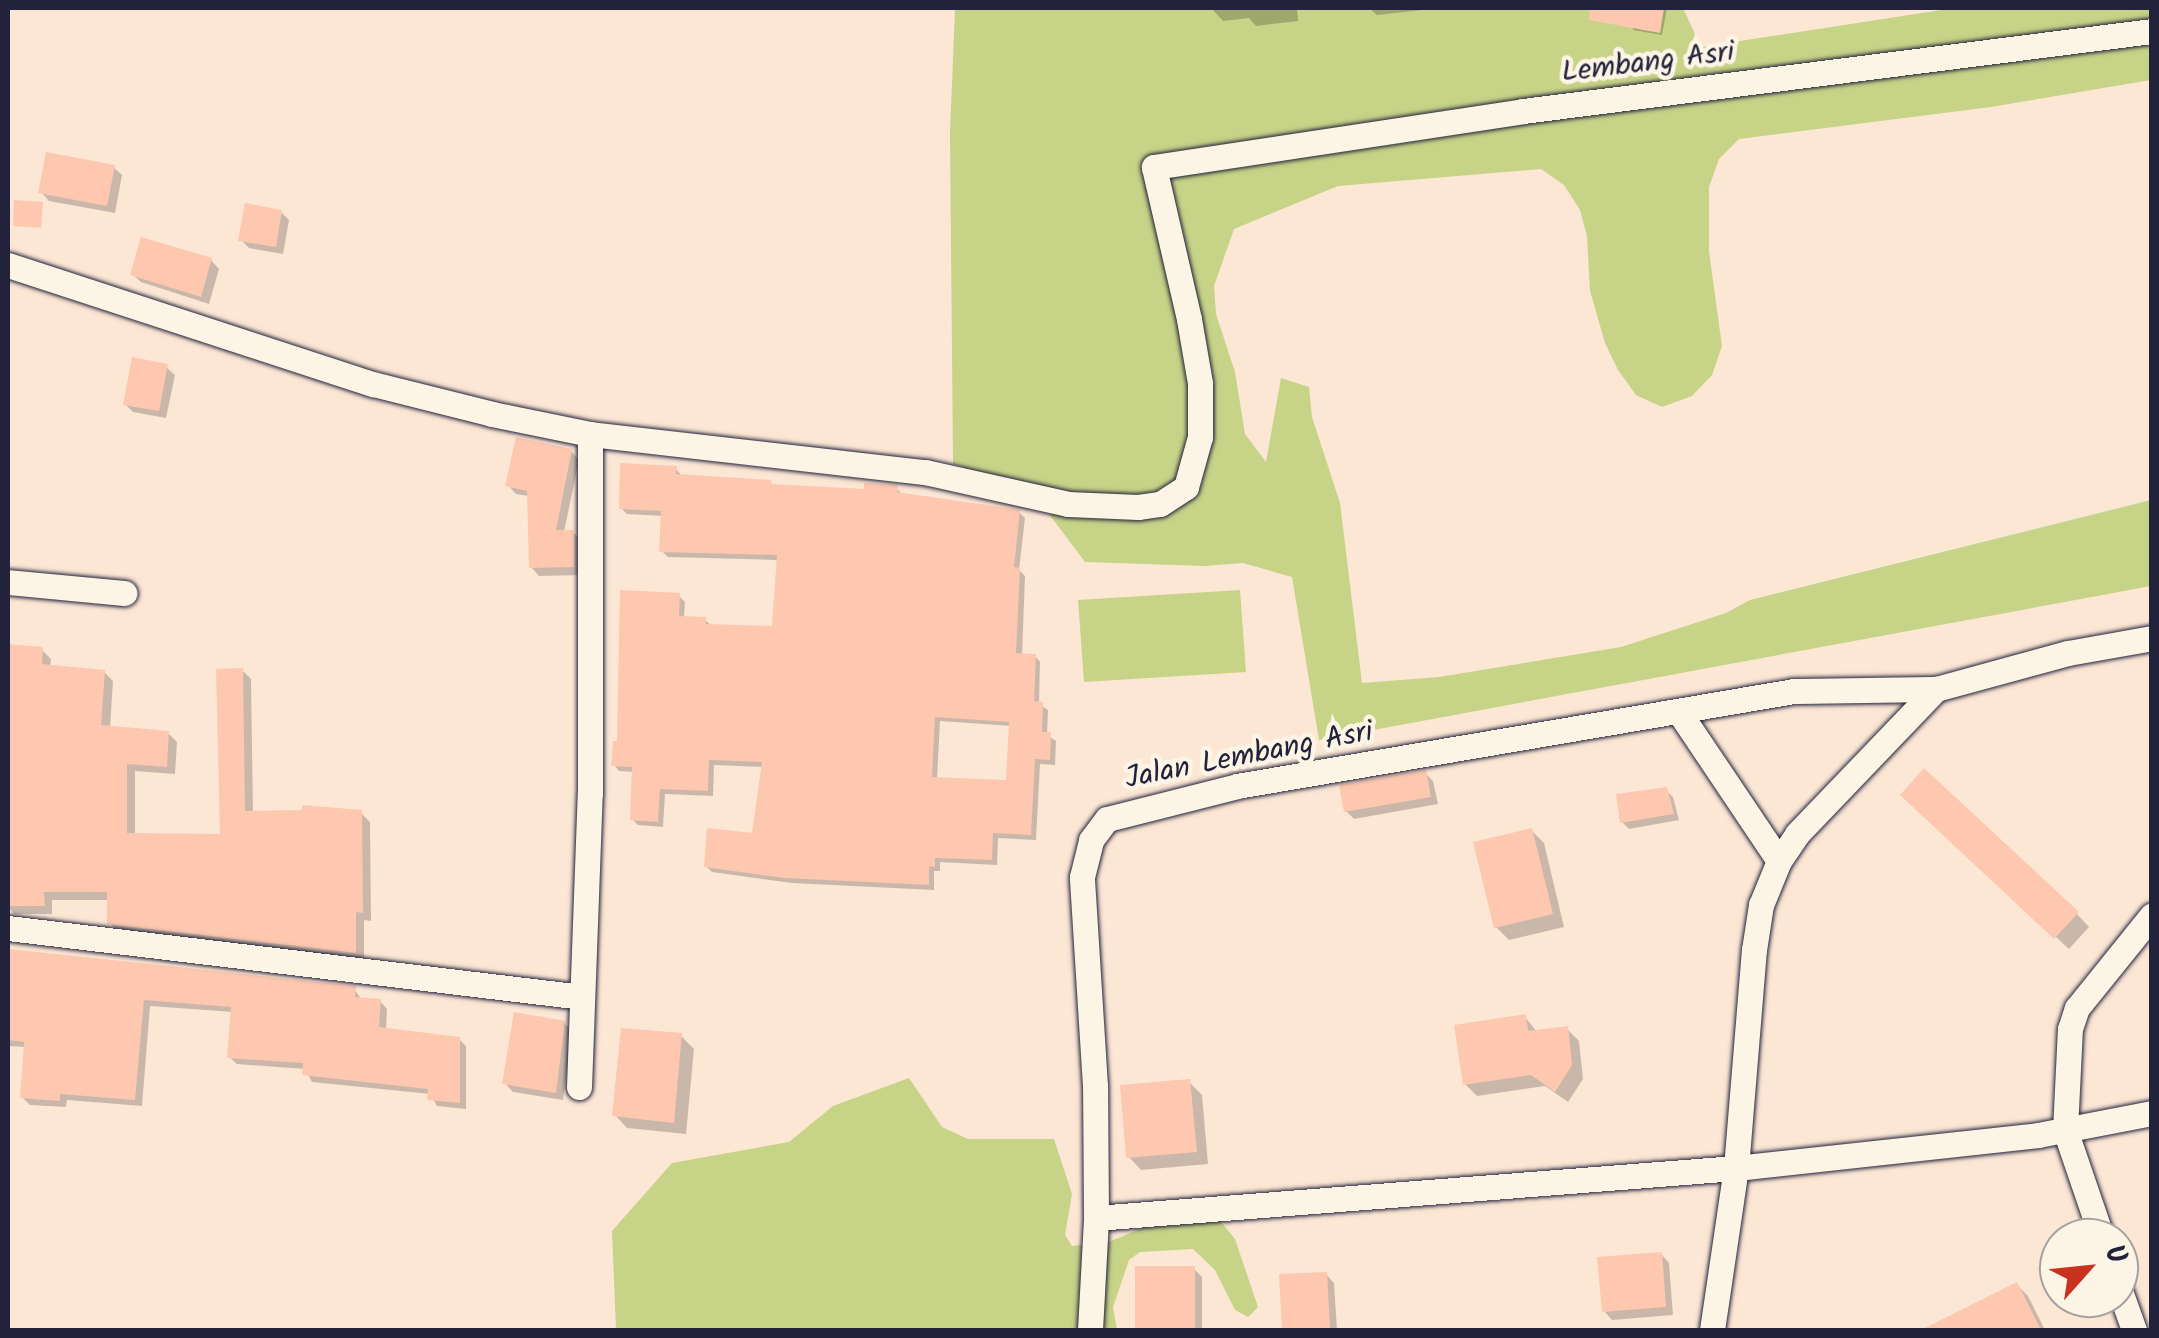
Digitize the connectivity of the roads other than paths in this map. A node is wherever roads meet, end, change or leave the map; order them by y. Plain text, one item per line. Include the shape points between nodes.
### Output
1 (2152, 30) edge
2 (8, 265) edge
3 (590, 434) junction
4 (8, 582) edge
5 (124, 593) dead end
6 (2152, 638) edge
7 (1936, 688) junction
8 (1679, 712) junction
9 (1779, 861) junction
10 (2152, 915) edge
11 (8, 928) edge
12 (582, 997) junction
13 (579, 1088) dead end
14 (2152, 1113) edge
15 (2065, 1130) junction
16 (1736, 1168) junction
17 (1096, 1218) junction
18 (2095, 1218) edge
19 (1090, 1330) edge
20 (1712, 1330) edge

1 - 3 street, Lembang Asri via 1523,111 1154,167 1189,318 1200,438 1192,475 1176,497 1138,507 1080,505 925,472
2 - 3 street via 373,384
3 - 12 street via 590,794
4 - 5 street
6 - 7 street
7 - 8 street via 1794,691
7 - 9 street
8 - 9 street
8 - 17 street, Jalan Lembang Asri via 1237,786 1107,819 1091,840 1082,876 1094,1036
9 - 16 street via 1760,905
10 - 15 street via 2078,1008 2070,1029
11 - 12 street
12 - 13 street
14 - 15 street
15 - 16 street
15 - 18 street
16 - 17 street
16 - 20 street
17 - 19 street, Jalan Lembang Asri

